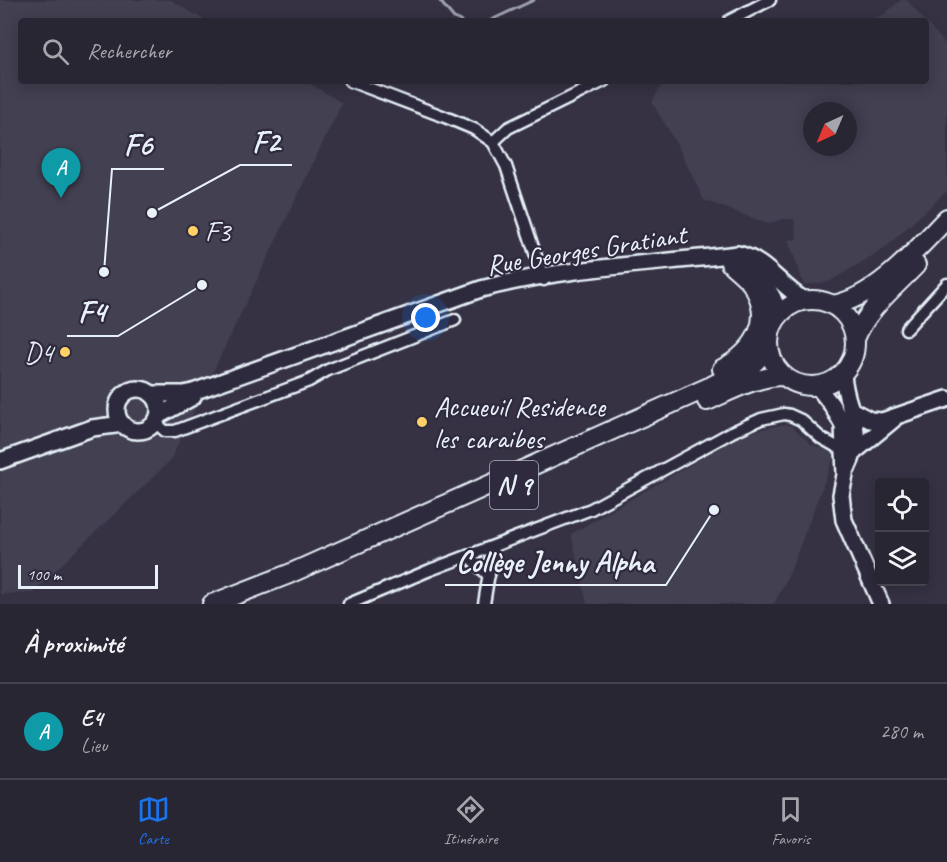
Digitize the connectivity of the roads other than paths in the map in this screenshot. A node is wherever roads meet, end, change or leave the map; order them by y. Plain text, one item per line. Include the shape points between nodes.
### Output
1 (770, 0) edge
2 (735, 18) edge
3 (358, 84) edge
4 (598, 84) edge
5 (494, 142) junction
6 (947, 218) edge
7 (947, 233) edge
8 (721, 260) junction
9 (544, 279) junction
10 (947, 284) edge
11 (804, 300) junction
12 (832, 305) junction
13 (779, 314) junction
14 (454, 320) dead end
15 (906, 330) dead end
16 (855, 339) junction
17 (769, 348) junction
18 (843, 373) junction
19 (784, 376) junction
20 (817, 386) junction
21 (151, 394) junction
22 (194, 394) junction
23 (947, 399) edge
24 (850, 404) junction
25 (117, 405) junction
26 (895, 418) junction
27 (156, 419) junction
28 (123, 424) junction
29 (843, 425) junction
30 (92, 428) junction
31 (596, 437) junction
32 (821, 438) junction
33 (849, 452) junction
34 (0, 461) edge
35 (493, 548) junction
36 (468, 556) junction
37 (489, 576) junction
38 (880, 603) edge
39 (212, 604) edge
40 (247, 604) edge
41 (349, 604) edge
42 (484, 604) edge

1 - 2 street
3 - 5 street via 474,129
4 - 5 street via 508,128
5 - 9 street via 506,166
6 - 12 main road via 879,282 853,300
7 - 16 main road via 871,313
8 - 9 main road, Rue Georges Gratiant via 660,261
8 - 11 main road, Rue Georges Gratiant via 738,254 754,259
8 - 13 main road via 749,270 762,281
8 - 31 main road via 750,283 760,304 760,326 749,350 734,363
9 - 22 main road, Rue Georges Gratiant via 481,289
10 - 15 street
11 - 12 main road
11 - 13 main road
12 - 16 main road via 848,319
13 - 17 main road via 772,325
14 - 27 street via 181,429 165,431
16 - 18 main road via 852,357
17 - 19 main road via 776,368
17 - 31 main road, N 9 via 745,370
18 - 20 main road via 832,382
18 - 24 main road
19 - 20 main road, N 9 via 806,386
19 - 40 main road, N 9 via 753,381 722,394
20 - 29 main road
21 - 22 main road
21 - 25 main road via 140,389 129,391
21 - 27 main road via 158,404
22 - 27 main road
23 - 26 main road
24 - 26 main road via 863,417 876,422
24 - 29 street
24 - 33 main road via 857,433
25 - 28 main road
25 - 30 main road
26 - 33 main road
27 - 28 main road via 139,431
28 - 30 main road
29 - 32 street
29 - 33 main road
30 - 34 main road
31 - 39 main road, N 9 via 280,578
32 - 33 street
32 - 35 street via 790,415 761,419 591,509
33 - 38 main road via 842,495 844,520
35 - 36 street
35 - 37 street
36 - 37 street
36 - 41 street
37 - 42 street

